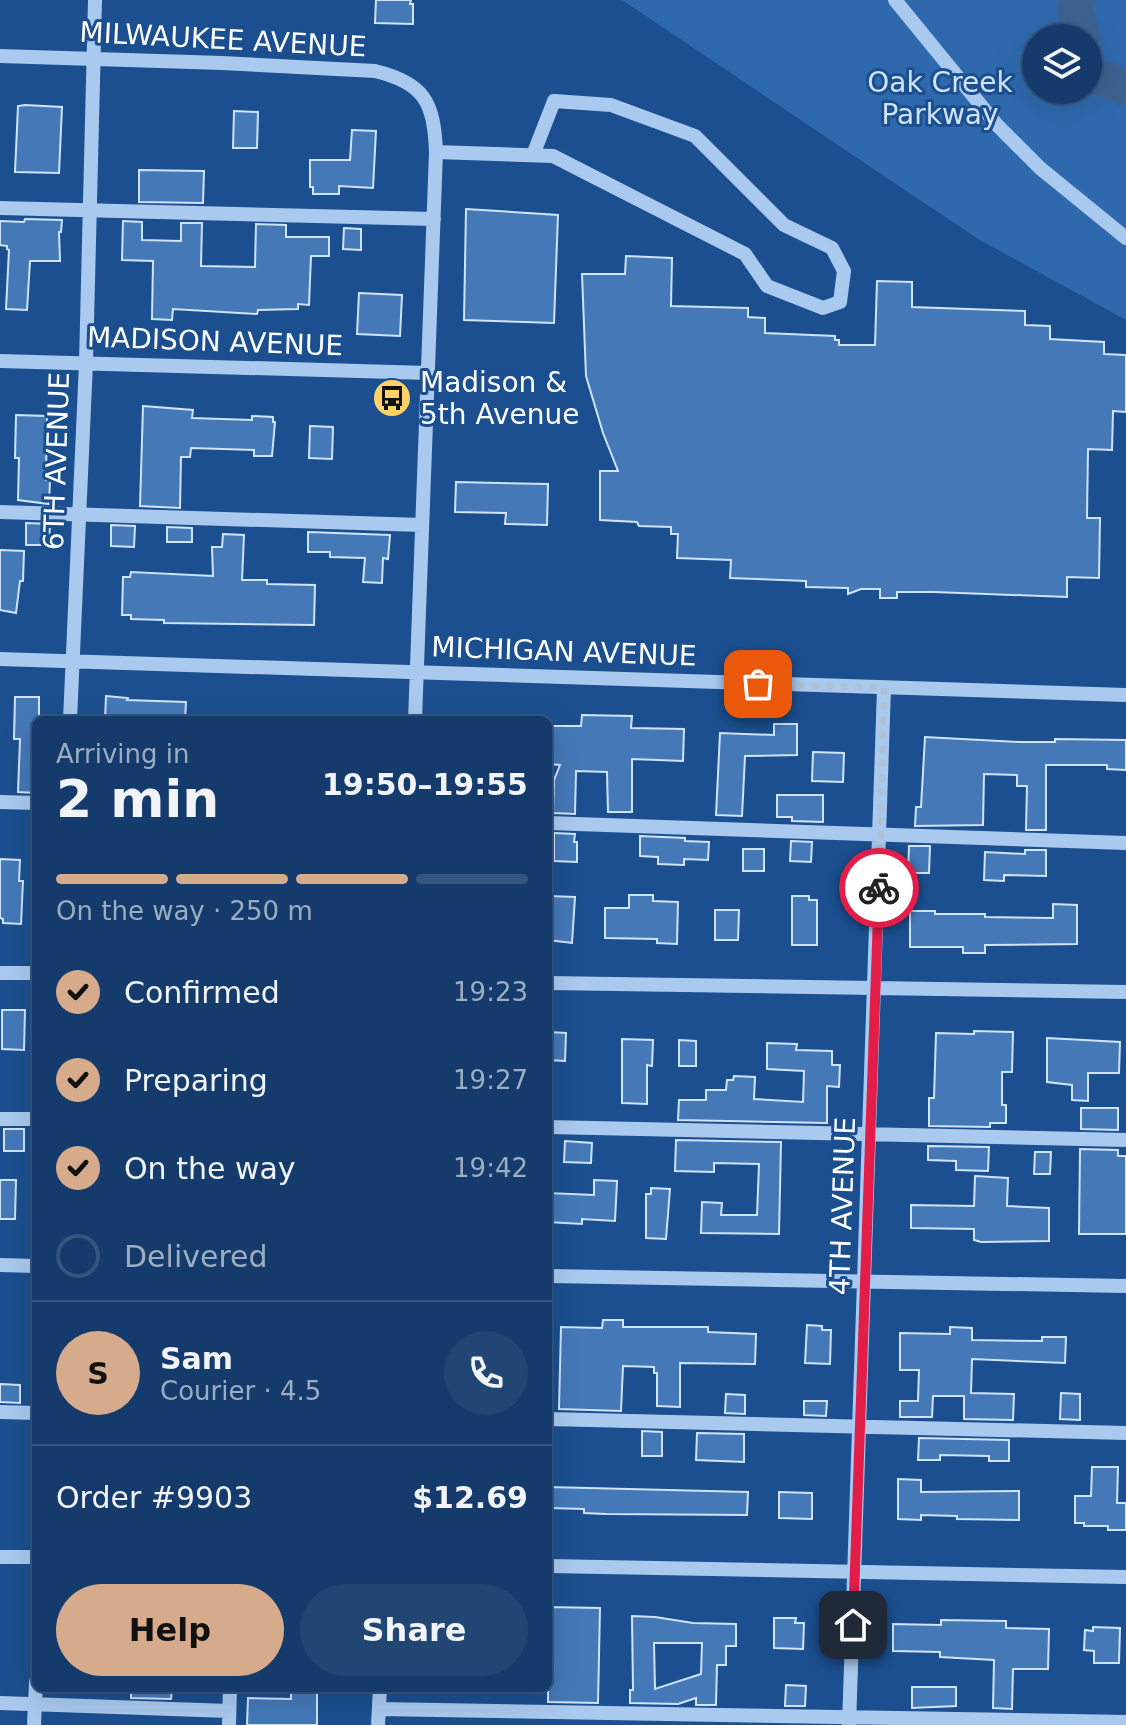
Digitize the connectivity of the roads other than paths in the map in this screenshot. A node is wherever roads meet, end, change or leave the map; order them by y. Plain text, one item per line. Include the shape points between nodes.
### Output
1 (95, 0) edge
2 (895, 0) edge
3 (0, 56) edge
4 (94, 59) junction
5 (436, 152) junction
6 (533, 155) junction
7 (0, 208) edge
8 (90, 211) junction
9 (434, 219) junction
10 (1126, 238) edge
11 (0, 361) edge
12 (86, 363) junction
13 (429, 373) junction
14 (0, 512) edge
15 (80, 514) junction
16 (422, 525) junction
17 (0, 659) edge
18 (73, 661) junction
19 (417, 671) junction
20 (884, 688) junction
21 (1126, 695) edge
22 (70, 716) edge
23 (415, 716) edge
24 (0, 802) edge
25 (32, 803) edge
26 (552, 823) edge
27 (880, 835) junction
28 (1126, 843) edge
29 (0, 973) edge
30 (32, 973) edge
31 (552, 983) edge
32 (875, 988) junction
33 (1126, 992) edge
34 (0, 1119) edge
35 (32, 1119) edge
36 (552, 1127) edge
37 (870, 1136) junction
38 (1126, 1140) edge
39 (0, 1265) edge
40 (32, 1266) edge
41 (552, 1276) edge
42 (865, 1281) junction
43 (1126, 1286) edge
44 (0, 1412) edge
45 (32, 1413) edge
46 (552, 1419) edge
47 (860, 1425) junction
48 (1126, 1433) edge
49 (0, 1557) edge
50 (32, 1557) edge
51 (552, 1566) edge
52 (855, 1573) junction
53 (1126, 1577) edge
54 (36, 1692) edge
55 (230, 1692) edge
56 (380, 1692) edge
57 (0, 1703) edge
58 (35, 1703) junction
59 (379, 1709) junction
60 (229, 1718) edge
61 (849, 1721) edge
62 (1126, 1722) edge
63 (34, 1725) edge
64 (378, 1725) edge

1 - 4 street, 6TH AVENUE
2 - 10 street via 997,125 1040,168
3 - 4 street, MILWAUKEE AVENUE
4 - 5 street, MILWAUKEE AVENUE via 398,76 431,105
4 - 8 street, 6TH AVENUE
5 - 6 street
5 - 9 street
6 - 6 street via 553,156 745,254 767,286 823,308 840,302 844,271 832,248 784,225 695,136 611,105 554,101
7 - 8 street
8 - 9 street
8 - 12 street, 6TH AVENUE
9 - 13 street
11 - 12 street, MADISON AVENUE
12 - 13 street, MADISON AVENUE
12 - 15 street, 6TH AVENUE
13 - 16 street
14 - 15 street
15 - 16 street
15 - 18 street, 6TH AVENUE
16 - 19 street
17 - 18 street, MICHIGAN AVENUE
18 - 19 street, MICHIGAN AVENUE
18 - 22 street, 6TH AVENUE
19 - 20 street, MICHIGAN AVENUE
19 - 23 street
20 - 21 street, MICHIGAN AVENUE
20 - 27 street, 4TH AVENUE
24 - 25 street
26 - 27 street
27 - 28 street
27 - 32 street, 4TH AVENUE
29 - 30 street
31 - 32 street
32 - 33 street
32 - 37 street, 4TH AVENUE
34 - 35 street
36 - 37 street
37 - 38 street
37 - 42 street, 4TH AVENUE
39 - 40 street
41 - 42 street
42 - 43 street
42 - 47 street, 4TH AVENUE
44 - 45 street
46 - 47 street
47 - 48 street
47 - 52 street, 4TH AVENUE
49 - 50 street
51 - 52 street
52 - 53 street
52 - 61 street, 4TH AVENUE
54 - 58 street
55 - 60 street
56 - 59 street
57 - 58 street
58 - 60 street
58 - 63 street
59 - 61 street
59 - 64 street
61 - 62 street

